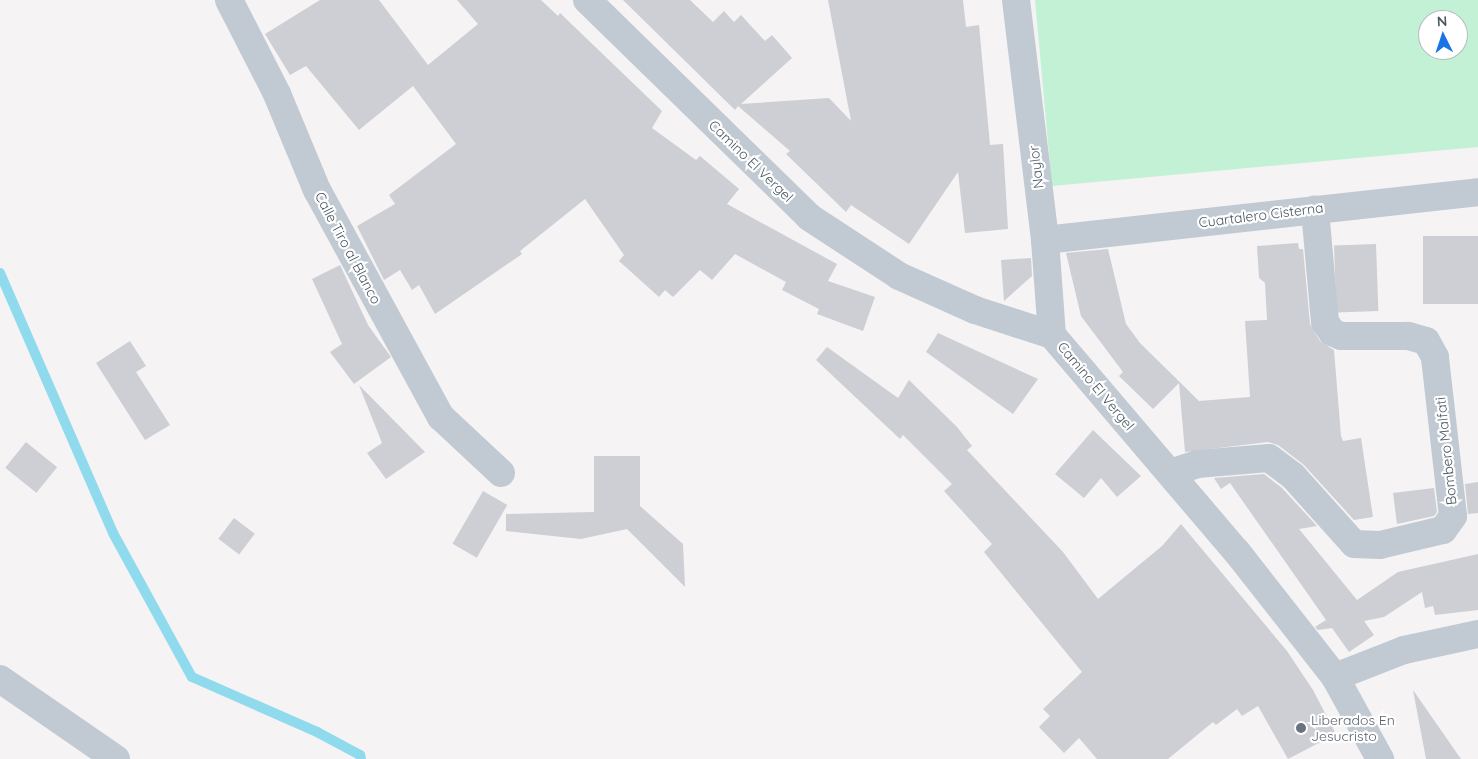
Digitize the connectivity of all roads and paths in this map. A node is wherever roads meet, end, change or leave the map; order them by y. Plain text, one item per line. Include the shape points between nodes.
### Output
1 (229, 0) edge
2 (587, 0) edge
3 (1016, 0) edge
4 (1478, 192) edge
5 (1315, 209) junction
6 (1045, 240) junction
7 (1052, 334) junction
8 (502, 473) dead end
9 (1170, 473) junction
10 (1478, 634) edge
11 (1335, 677) junction
12 (0, 679) edge
13 (116, 759) edge
14 (1380, 759) edge

1 - 8 street, Calle Tiro al Blanco via 277,94 317,190 441,417
2 - 7 street, Camino El Vergel via 809,217 899,276 975,310
3 - 6 street, Naylor
4 - 5 street, Cuartalero Cisterna
5 - 6 street, Cuartalero Cisterna
5 - 9 street, Bombero Malfati via 1325,322 1332,332 1341,336 1408,336 1426,341 1435,357 1453,516 1442,530 1380,545 1354,544 1293,476 1269,458 1197,464
6 - 7 street, Naylor
7 - 9 street, Camino El Vergel
9 - 11 street, Camino El Vergel via 1238,552
10 - 11 street via 1404,650
11 - 14 street, Camino El Vergel
12 - 13 street

